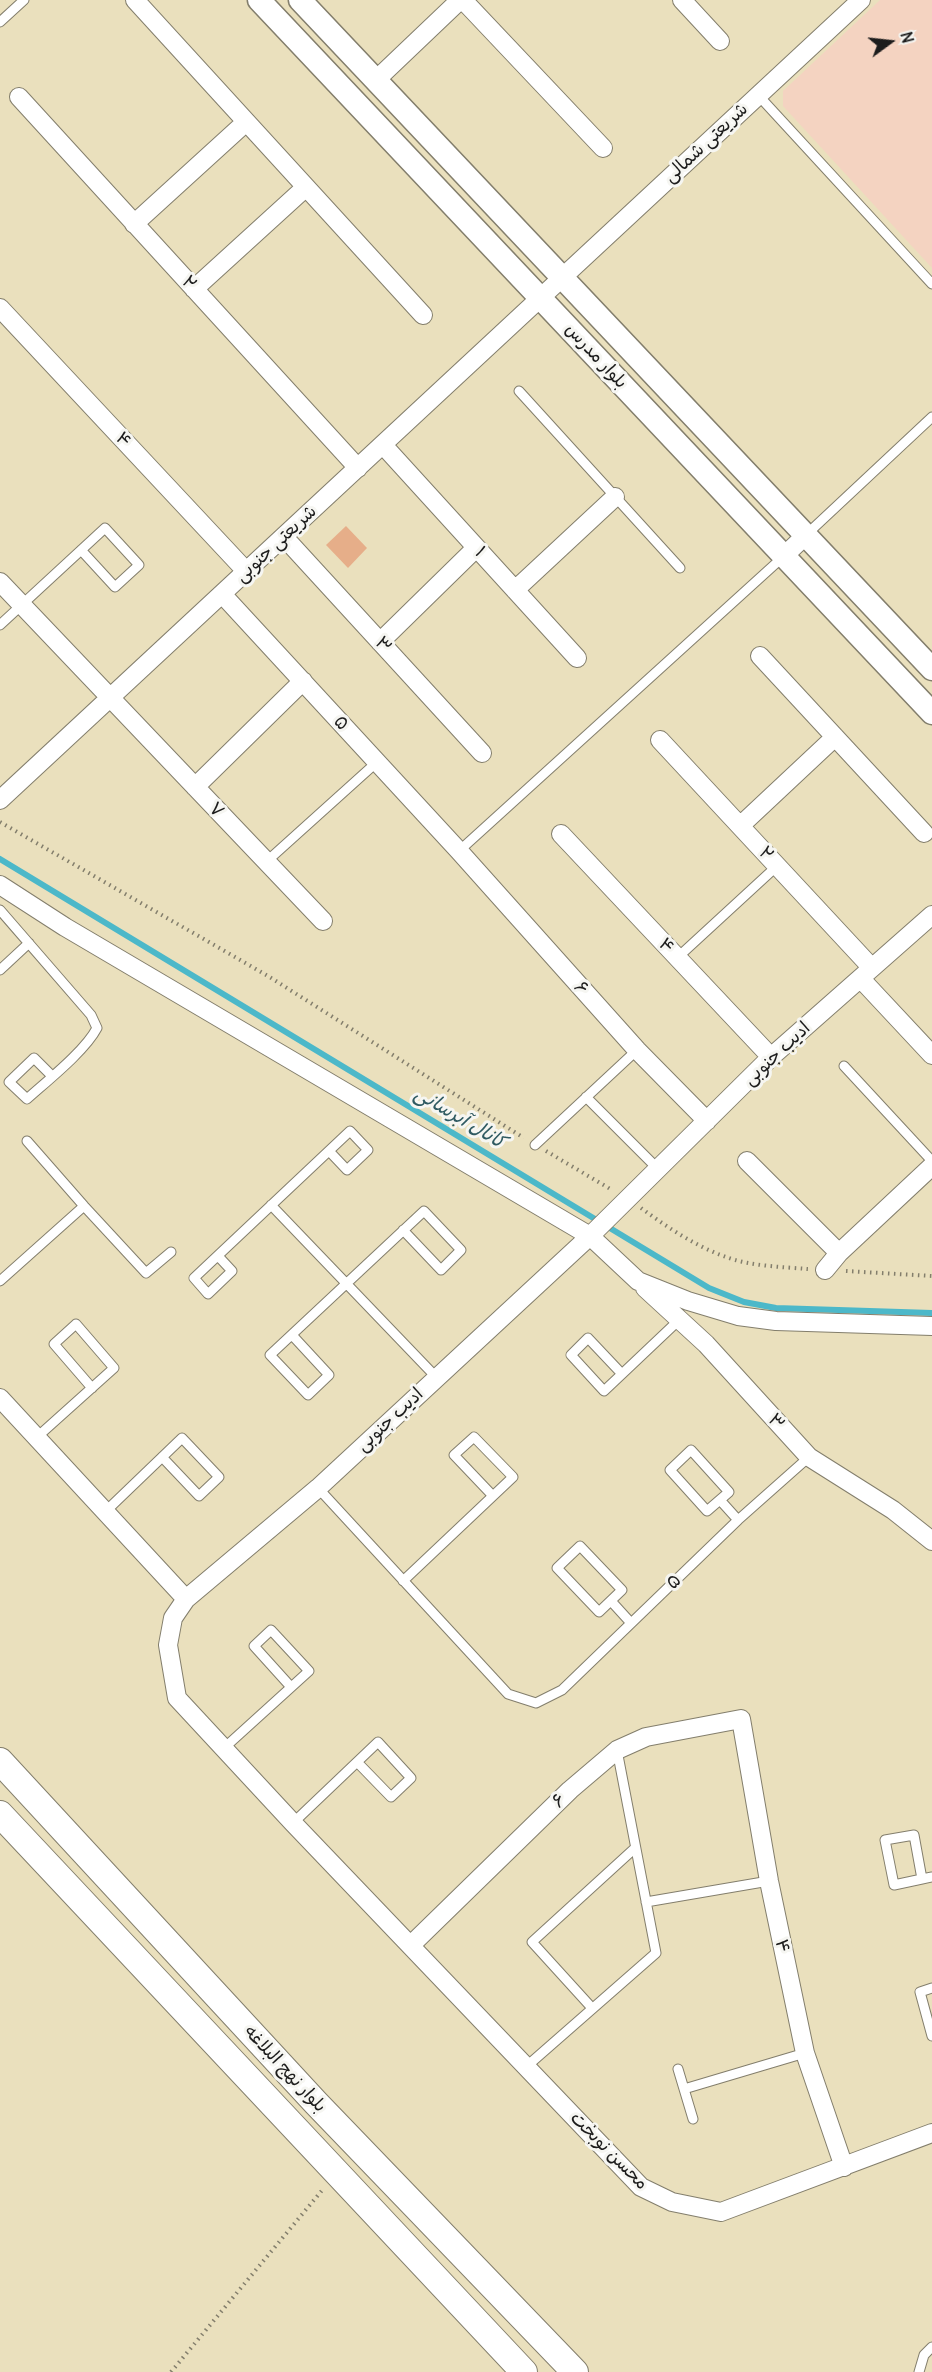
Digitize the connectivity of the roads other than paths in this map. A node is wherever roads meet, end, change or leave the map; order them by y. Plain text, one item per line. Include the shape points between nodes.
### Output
1 (24, 0) edge
2 (135, 0) edge
3 (259, 0) edge
4 (300, 0) edge
5 (461, 0) edge
6 (682, 0) edge
7 (861, 0) edge
8 (0, 22) edge
9 (720, 40) dead end
10 (376, 81) junction
11 (758, 94) junction
12 (19, 97) dead end
13 (246, 122) junction
14 (603, 148) dead end
15 (306, 187) junction
16 (134, 224) junction
17 (932, 284) edge
18 (552, 288) junction
19 (194, 289) junction
20 (0, 308) edge
21 (423, 315) dead end
22 (519, 392) dead end
23 (932, 417) edge
24 (382, 445) junction
25 (358, 468) junction
26 (615, 497) junction
27 (806, 535) junction
28 (284, 537) junction
29 (476, 548) junction
30 (81, 550) junction
31 (784, 556) junction
32 (680, 568) dead end
33 (246, 571) junction
34 (0, 582) edge
35 (515, 590) junction
36 (222, 594) junction
37 (22, 604) junction
38 (0, 625) edge
39 (380, 642) junction
40 (760, 656) dead end
41 (577, 658) dead end
42 (932, 669) edge
43 (303, 681) junction
44 (111, 698) junction
45 (932, 713) edge
46 (835, 737) junction
47 (660, 740) dead end
48 (482, 753) dead end
49 (377, 762) junction
50 (195, 787) junction
51 (0, 800) edge
52 (740, 826) junction
53 (924, 833) dead end
54 (561, 834) dead end
55 (459, 851) junction
56 (266, 861) junction
57 (777, 866) junction
58 (0, 885) edge
59 (0, 910) edge
60 (932, 915) edge
61 (323, 921) dead end
62 (29, 943) junction
63 (677, 958) junction
64 (0, 970) edge
65 (866, 974) junction
66 (637, 1050) junction
67 (932, 1055) edge
68 (771, 1057) junction
69 (844, 1066) dead end
70 (52, 1076) junction
71 (586, 1097) junction
72 (707, 1121) junction
73 (27, 1141) dead end
74 (535, 1144) road end
75 (329, 1150) dead end
76 (747, 1161) dead end
77 (932, 1161) edge
78 (932, 1166) edge
79 (657, 1169) junction
80 (271, 1205) junction
81 (84, 1206) junction
82 (403, 1230) junction
83 (590, 1236) junction
84 (171, 1252) dead end
85 (839, 1253) junction
86 (218, 1256) dead end
87 (825, 1270) road end
88 (0, 1281) edge
89 (638, 1281) junction
90 (347, 1284) junction
91 (679, 1320) junction
92 (932, 1326) edge
93 (292, 1335) junction
94 (622, 1374) junction
95 (436, 1377) junction
96 (92, 1388) junction
97 (0, 1398) edge
98 (36, 1438) junction
99 (162, 1457) junction
100 (809, 1457) junction
101 (318, 1488) junction
102 (493, 1496) junction
103 (720, 1500) junction
104 (105, 1512) junction
105 (738, 1520) junction
106 (932, 1541) edge
107 (403, 1581) junction
108 (186, 1599) junction
109 (611, 1601) junction
110 (632, 1623) junction
111 (291, 1688) junction
112 (741, 1719) joint
113 (224, 1749) junction
114 (617, 1750) junction
115 (0, 1761) edge
116 (357, 1762) junction
117 (0, 1815) edge
118 (293, 1823) junction
119 (635, 1848) junction
120 (927, 1878) edge
121 (769, 1881) junction
122 (646, 1902) junction
123 (411, 1945) junction
124 (932, 1988) edge
125 (592, 2008) junction
126 (932, 2036) edge
127 (806, 2052) junction
128 (527, 2066) junction
129 (678, 2069) dead end
130 (684, 2089) junction
131 (693, 2119) dead end
132 (932, 2133) edge
133 (844, 2167) junction
134 (932, 2347) edge
135 (524, 2372) edge
136 (575, 2372) edge
137 (919, 2372) edge

1 - 8 lane
2 - 13 street
3 - 18 street, بلوار مدرس
4 - 10 street, بلوار مدرس
5 - 10 street
5 - 14 street
6 - 9 street
7 - 11 street, شریعتی شمالی
10 - 18 street, بلوار مدرس
11 - 17 lane
11 - 18 street, شریعتی شمالی
12 - 16 street, ۲
13 - 15 street
13 - 16 street
15 - 19 street
15 - 21 street
16 - 19 street, ۲
18 - 24 street, شریعتی جنوبی
18 - 27 street, بلوار مدرس
18 - 31 street, بلوار مدرس
19 - 25 street, ۲
20 - 33 street, ۴
22 - 26 lane
23 - 27 lane
24 - 25 street, شریعتی جنوبی
24 - 29 street, ۱
25 - 28 street, شریعتی جنوبی
26 - 32 lane
26 - 35 street
27 - 31 street
27 - 42 street, بلوار مدرس
28 - 33 street, شریعتی جنوبی
28 - 39 street, ۳
29 - 35 street, ۱
29 - 39 street
30 - 30 lane via 115,587 139,565 105,528
30 - 37 lane
31 - 45 street, بلوار مدرس
31 - 55 lane
33 - 36 street, شریعتی جنوبی
34 - 37 street
35 - 41 street, ۱
36 - 43 street, ۵
36 - 44 street, شریعتی جنوبی
37 - 38 lane
37 - 44 street
39 - 48 street, ۳
40 - 46 street
43 - 49 street, ۵
43 - 50 street
44 - 50 street, ۷
44 - 51 street, شریعتی جنوبی
46 - 52 street
46 - 53 street
47 - 52 street, ۲
49 - 55 street, ۵
49 - 56 lane
50 - 56 street, ۷
52 - 57 street, ۲
54 - 63 street, ۴
55 - 66 street, ۶
56 - 61 street, ۷
57 - 63 lane
57 - 65 street, ۲
58 - 83 street, ۳
59 - 62 lane
60 - 65 street, ادیب جنوبی
62 - 64 lane
62 - 70 lane via 91,1015 97,1028
63 - 68 street, ۴
65 - 67 street
65 - 68 street, ادیب جنوبی
66 - 71 lane
66 - 72 street, ۶
68 - 72 street, ادیب جنوبی
69 - 77 lane
70 - 70 lane via 27,1099 9,1082 34,1058
71 - 74 lane
71 - 79 lane
72 - 79 street, ادیب جنوبی
73 - 81 lane
75 - 80 lane
76 - 85 street
78 - 85 street
79 - 83 street, ادیب جنوبی
80 - 86 lane
80 - 90 lane
81 - 84 lane via 147,1273
81 - 88 lane
82 - 82 lane via 441,1270 461,1250 424,1211
82 - 90 lane
83 - 89 street, ۳
83 - 95 street, ادیب جنوبی
85 - 87 street
89 - 91 street, ۳
89 - 92 street via 738,1316 776,1321
90 - 93 lane
90 - 95 lane
91 - 94 lane
91 - 100 street, ۳ via 706,1344
93 - 93 lane via 329,1375 308,1395 270,1355
94 - 94 lane via 588,1338 571,1355 604,1390
95 - 101 street, ادیب جنوبی
96 - 96 lane via 114,1368 76,1324 54,1344
96 - 98 lane
97 - 98 street
98 - 104 street
99 - 99 lane via 182,1438 219,1477 199,1496
99 - 104 lane
100 - 105 lane, ۵
100 - 106 street, ۳ via 893,1510
101 - 107 lane
101 - 108 street, ادیب جنوبی
102 - 102 lane via 513,1477 474,1437 454,1455
102 - 107 lane
103 - 103 lane via 729,1492 691,1450 670,1470 707,1511
103 - 105 lane
104 - 108 street
105 - 110 lane, ۵
107 - 110 lane, ۵ via 508,1694 536,1703 562,1690
108 - 113 street, محسن نوبخت via 173,1618 168,1644 177,1698
109 - 109 lane via 599,1612 557,1568 580,1546 622,1590
109 - 110 lane
111 - 111 lane via 309,1671 271,1630 254,1646
111 - 113 lane
112 - 114 street, ۶ via 646,1737
112 - 121 street, ۴
113 - 118 street, محسن نوبخت
114 - 119 lane
114 - 123 street, ۶ via 570,1790
115 - 136 main road, بلوار نهج البلاغه via 316,2103
116 - 116 lane via 391,1797 411,1778 378,1742
116 - 118 lane
117 - 135 main road, بلوار نهج البلاغه
118 - 123 street, محسن نوبخت
119 - 122 lane
119 - 125 lane via 532,1942
120 - 120 lane via 914,1835 885,1840 894,1885
121 - 122 lane
121 - 127 street, ۴
122 - 125 lane via 656,1953
123 - 128 street, محسن نوبخت
124 - 126 lane via 920,1992
125 - 128 lane
127 - 130 lane
127 - 133 street, ۴
128 - 133 street, محسن نوبخت via 641,2187 672,2202 721,2212
129 - 130 lane
130 - 131 lane
132 - 133 street, محسن نوبخت
134 - 137 lane via 924,2355

